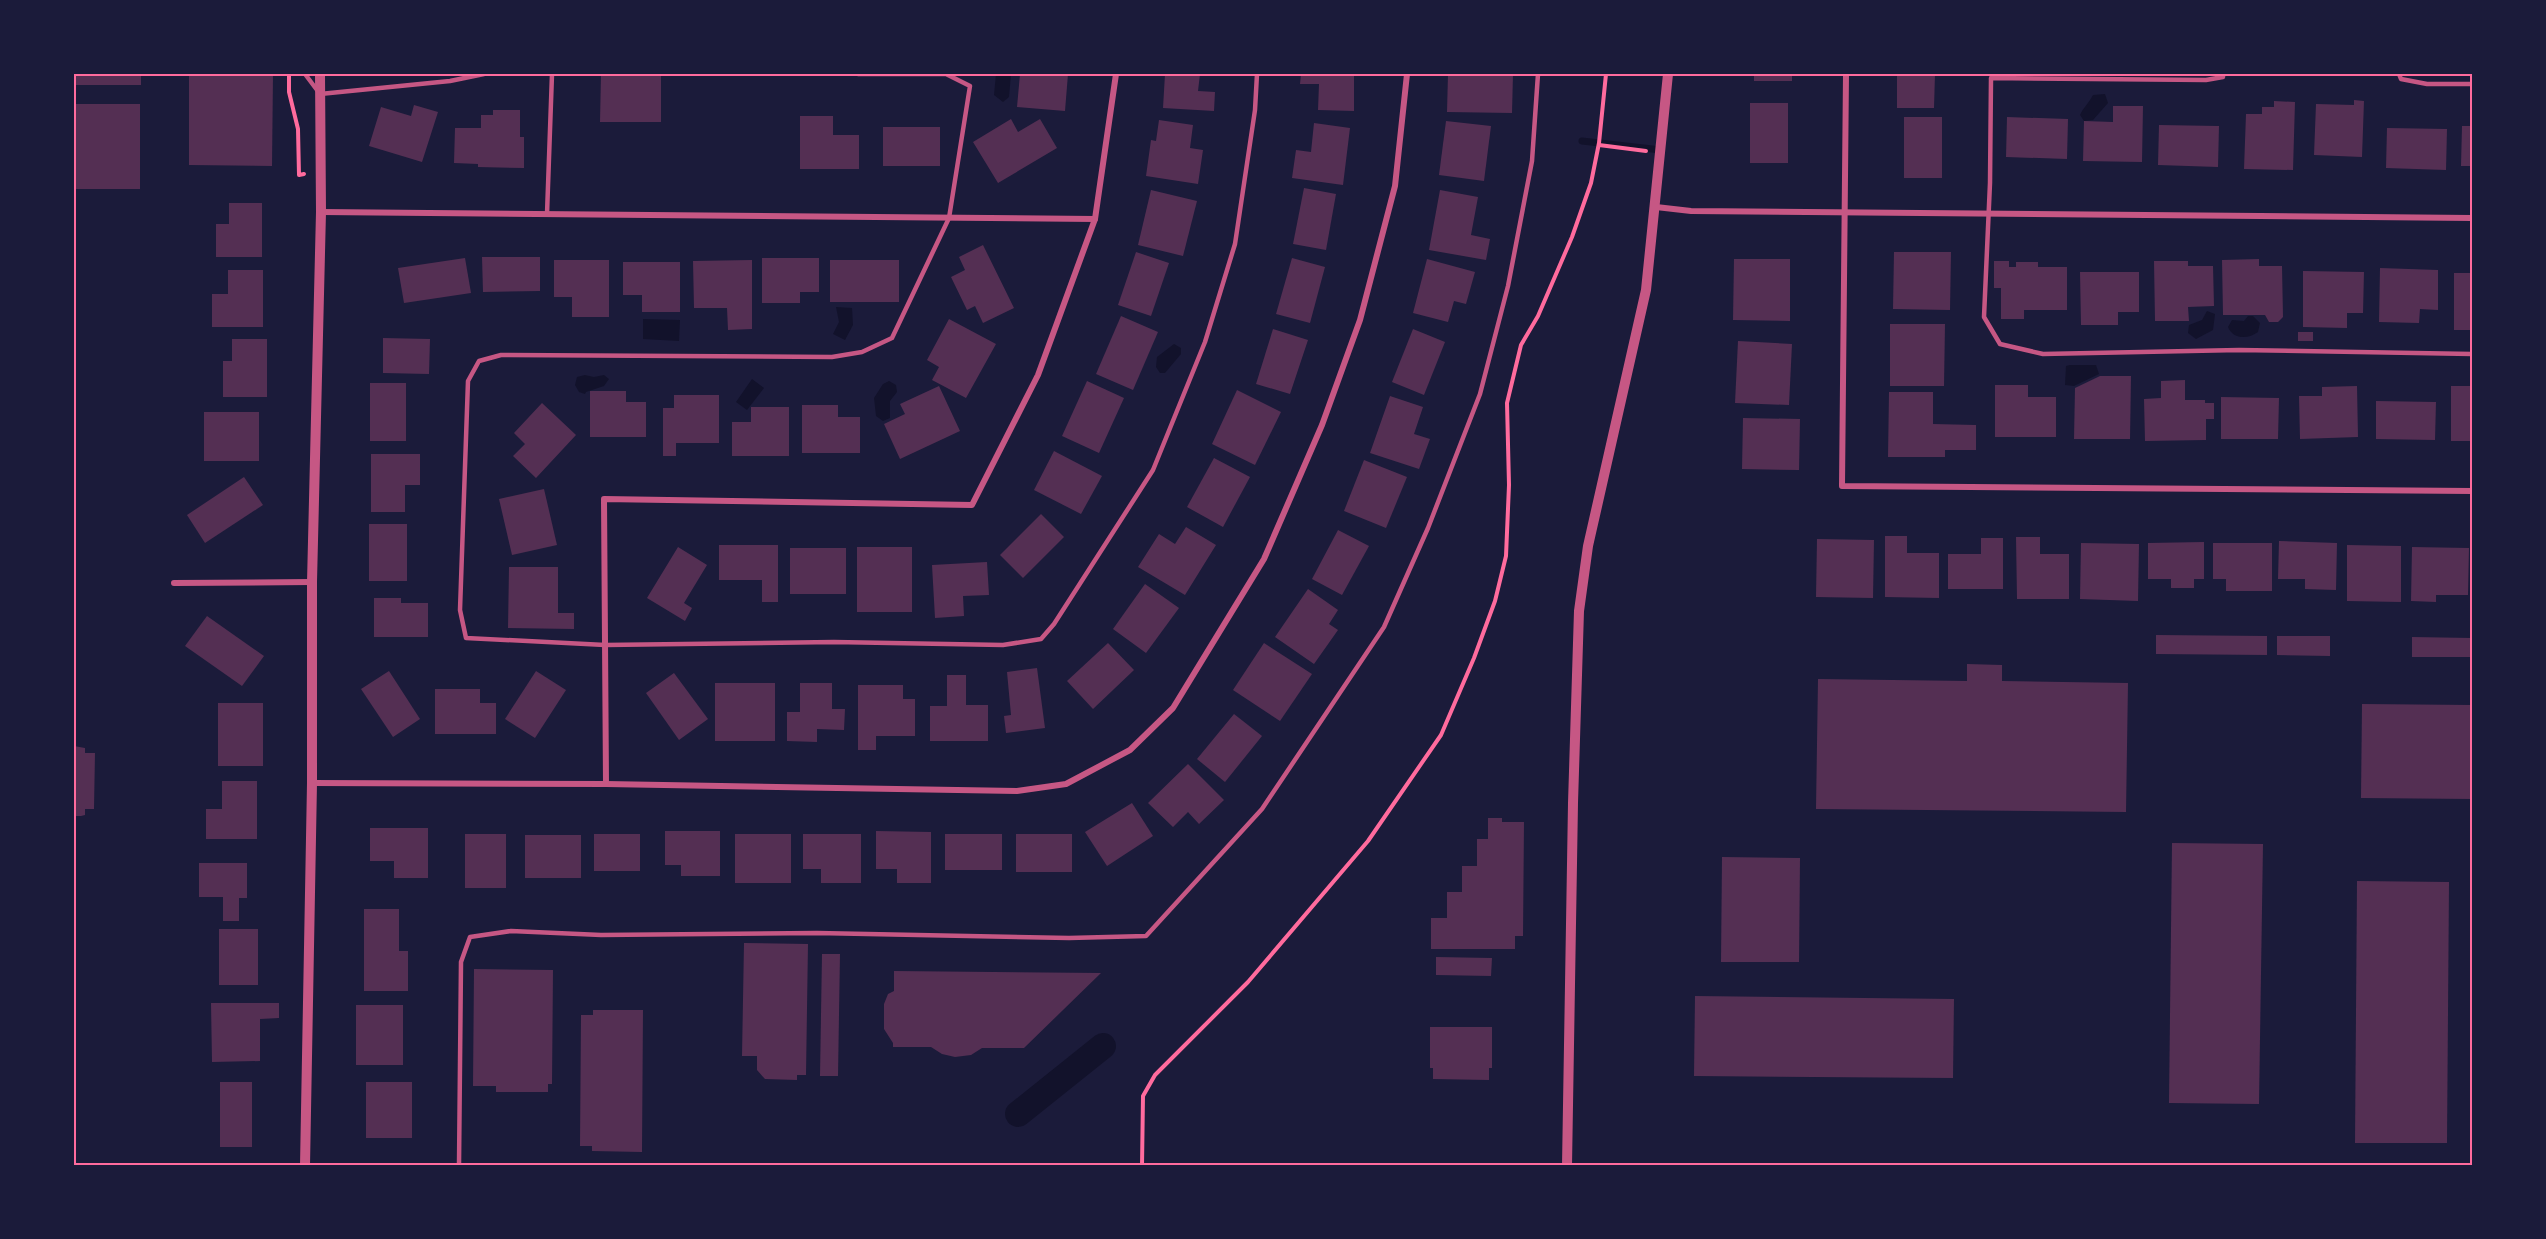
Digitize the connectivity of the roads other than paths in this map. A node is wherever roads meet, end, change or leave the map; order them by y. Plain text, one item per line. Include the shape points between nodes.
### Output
1 (305, 74) edge
2 (320, 74) edge
3 (484, 74) edge
4 (552, 74) edge
5 (858, 74) edge
6 (1116, 74) edge
7 (1257, 74) edge
8 (1407, 74) edge
9 (1538, 74) edge
10 (1668, 74) edge
11 (1846, 74) edge
12 (2223, 74) edge
13 (2399, 74) edge
14 (2472, 84) edge
15 (320, 94) junction
16 (1656, 207) junction
17 (321, 212) junction
18 (1844, 212) junction
19 (1989, 213) junction
20 (547, 214) junction
21 (949, 218) junction
22 (2472, 218) edge
23 (1095, 219) junction
24 (2472, 354) edge
25 (2472, 491) edge
26 (312, 582) junction
27 (174, 583) dead end
28 (605, 645) junction
29 (312, 783) junction
30 (606, 784) junction
31 (305, 1166) edge
32 (459, 1166) edge
33 (1567, 1166) edge

1 - 15 lane
2 - 15 street
3 - 15 lane
4 - 20 lane
5 - 21 lane via 946,74 970,86
6 - 23 street
7 - 28 lane via 1235,244 1205,342 1153,470 1041,639 1004,645
8 - 30 street via 1395,186 1360,320 1322,425 1264,559 1173,708 1130,750 1066,784 1017,791
9 - 32 lane via 1532,160 1508,286 1480,394 1384,627 1262,809 1146,936 602,935 511,931 470,937 461,962
10 - 16 street
11 - 18 street
12 - 19 lane via 2206,80 1991,78
13 - 14 lane via 2401,79 2427,84
15 - 17 street
16 - 18 street via 1690,211
16 - 33 street via 1647,290 1588,546 1579,611
17 - 20 street
17 - 26 street
18 - 19 street
18 - 25 street via 1842,486
19 - 22 street
19 - 24 lane via 1984,317 2000,344 2043,354 2239,350
20 - 21 street
21 - 23 street
21 - 28 lane via 892,338 862,352 832,357 501,355 480,361 468,381 460,610 466,638
23 - 28 street via 1038,375 972,505 604,499
26 - 27 street
26 - 29 street
28 - 30 street
29 - 30 street
29 - 31 street

